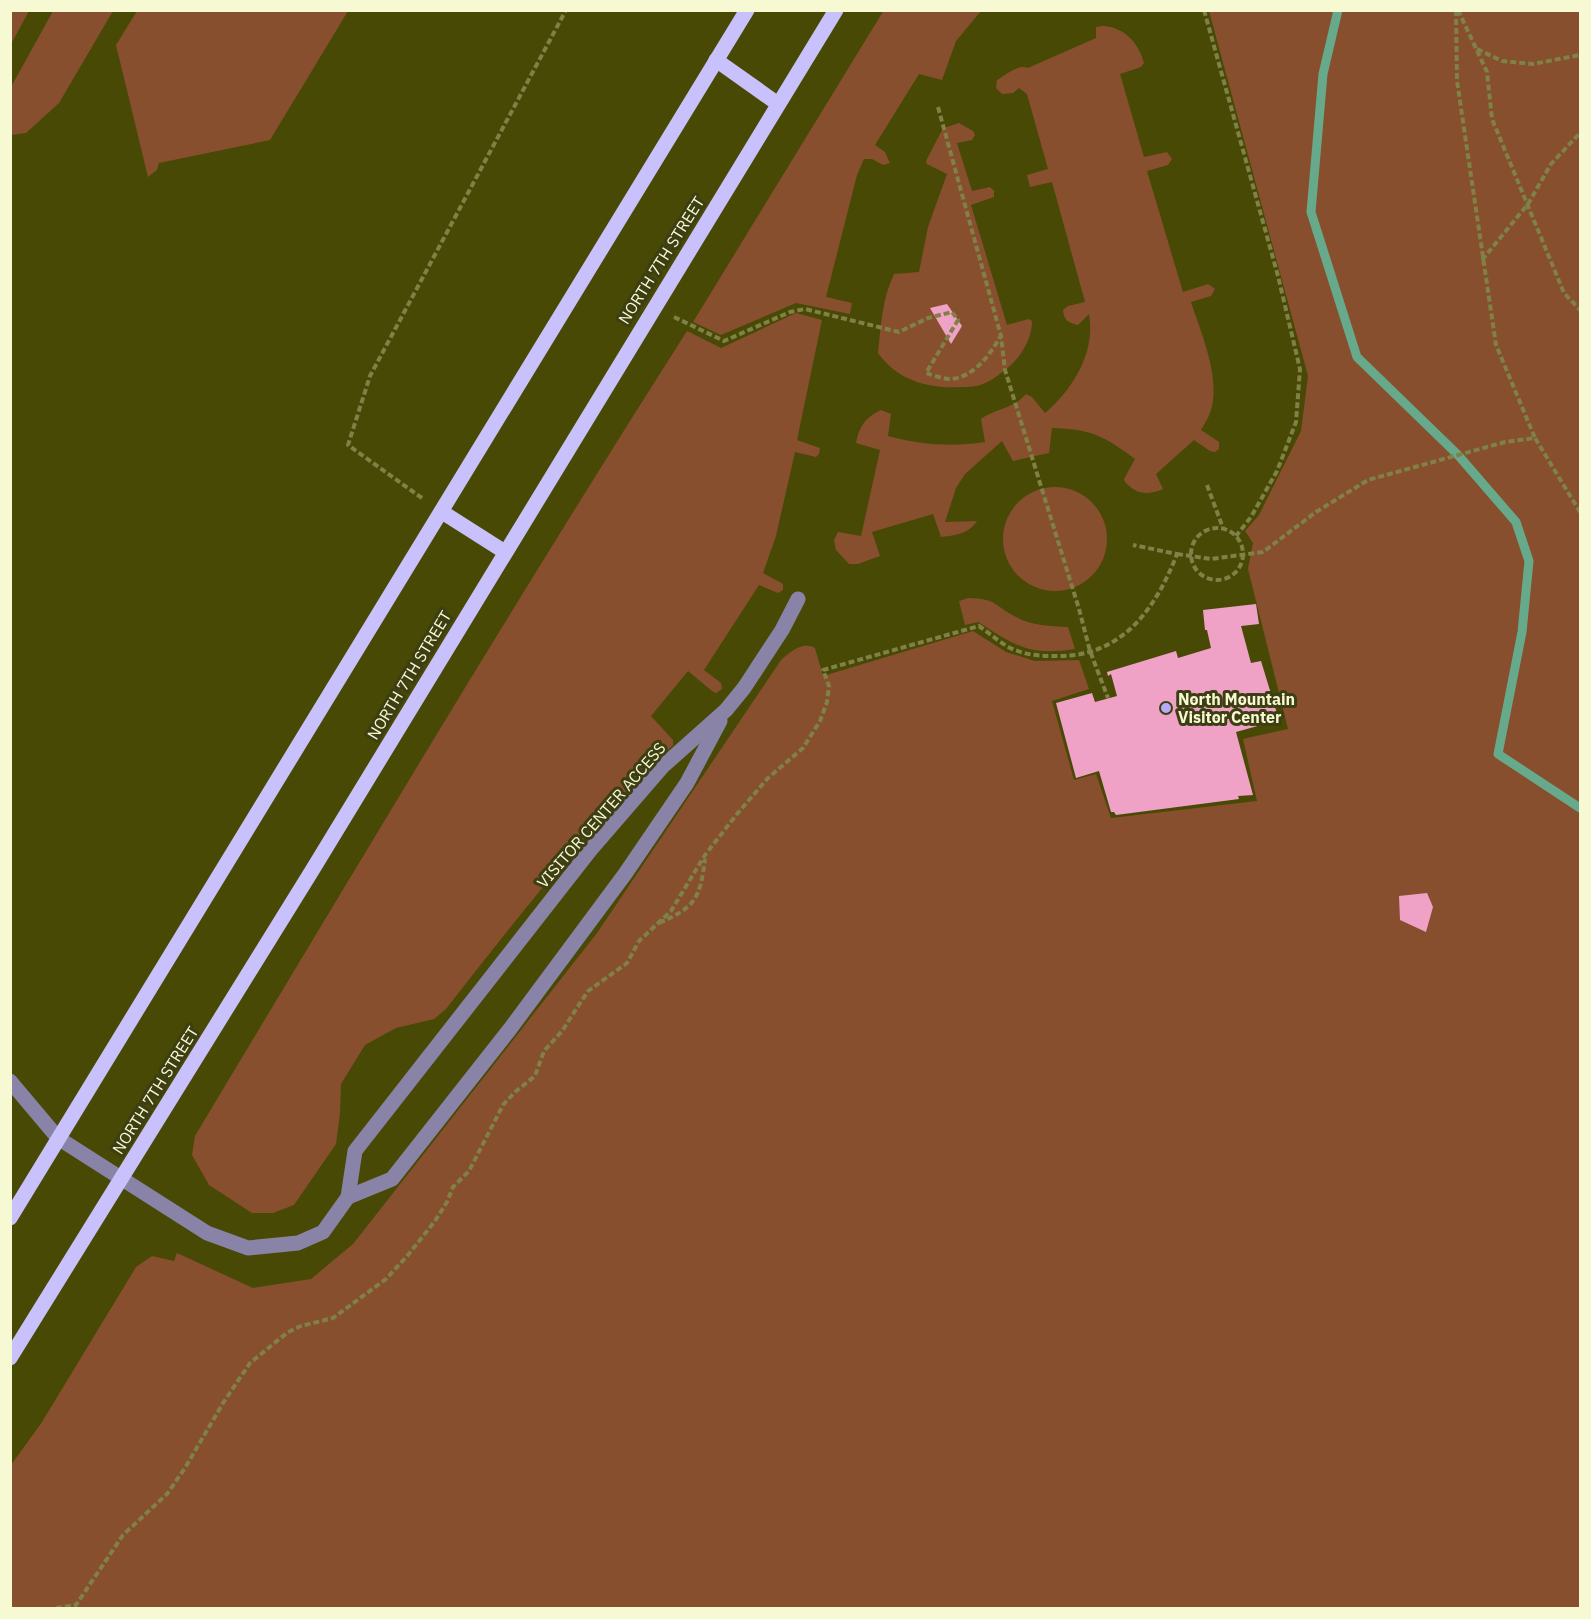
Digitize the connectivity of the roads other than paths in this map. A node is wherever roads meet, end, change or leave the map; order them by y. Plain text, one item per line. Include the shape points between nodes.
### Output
1 (747, 10) edge
2 (836, 10) edge
3 (716, 60) junction
4 (778, 104) junction
5 (442, 513) junction
6 (505, 552) junction
7 (798, 600) dead end
8 (726, 710) junction
9 (10, 1081) edge
10 (58, 1138) junction
11 (122, 1177) junction
12 (348, 1197) junction
13 (10, 1218) edge
14 (10, 1358) edge

1 - 3 main road
2 - 4 main road, NORTH 7TH STREET
3 - 4 main road
3 - 5 main road
4 - 6 main road, NORTH 7TH STREET
5 - 6 main road
5 - 10 main road
6 - 11 main road, NORTH 7TH STREET
7 - 8 lane via 782,630
8 - 12 lane, VISITOR CENTER ACCESS via 662,767 592,848 355,1151
8 - 12 lane via 687,783 510,1029 392,1179
9 - 10 lane, VISITOR CENTER ACCESS
10 - 11 lane, VISITOR CENTER ACCESS
10 - 13 main road
11 - 12 lane, VISITOR CENTER ACCESS via 207,1233 248,1248 298,1243 322,1232
11 - 14 main road, NORTH 7TH STREET

